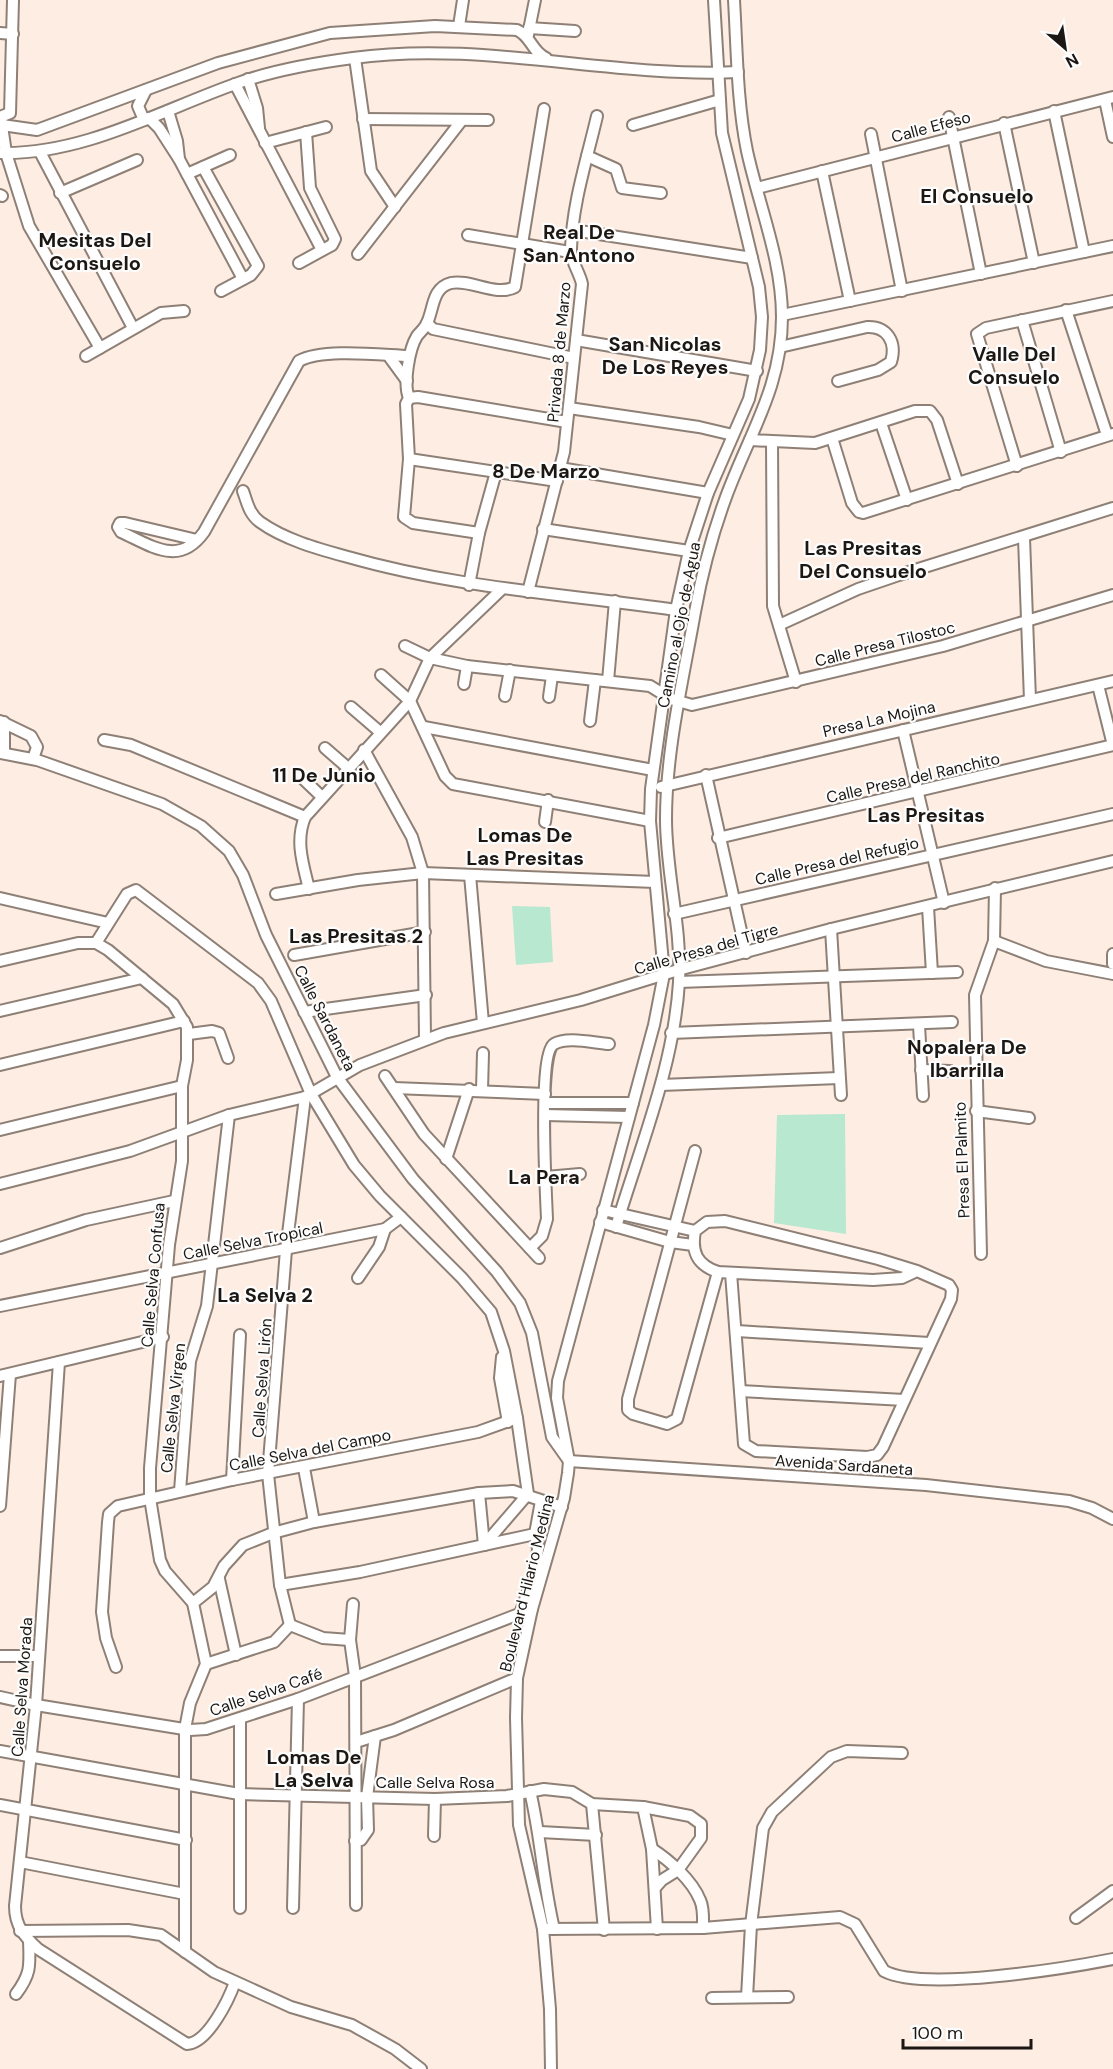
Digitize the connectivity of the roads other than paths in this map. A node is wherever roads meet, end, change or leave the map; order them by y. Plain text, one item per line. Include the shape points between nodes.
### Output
1 (13, 0) edge
2 (462, 0) edge
3 (535, 0) edge
4 (714, 0) edge
5 (734, 0) edge
6 (459, 26) junction
7 (575, 31) dead end
8 (0, 33) edge
9 (529, 33) junction
10 (13, 34) junction
11 (355, 58) junction
12 (558, 63) junction
13 (738, 72) junction
14 (719, 73) junction
15 (248, 80) junction
16 (235, 84) junction
17 (146, 90) junction
18 (1109, 99) edge
19 (720, 100) junction
20 (544, 109) dead end
21 (168, 111) junction
22 (1054, 111) junction
23 (597, 116) dead end
24 (950, 117) dead end
25 (146, 119) junction
26 (363, 119) junction
27 (1, 120) edge
28 (462, 120) junction
29 (488, 120) dead end
30 (1004, 123) junction
31 (633, 125) dead end
32 (326, 127) dead end
33 (259, 128) junction
34 (306, 132) junction
35 (871, 134) dead end
36 (953, 137) junction
37 (1113, 137) edge
38 (265, 143) junction
39 (40, 152) junction
40 (3, 153) edge
41 (230, 155) dead end
42 (588, 156) junction
43 (875, 157) junction
44 (179, 159) junction
45 (136, 160) dead end
46 (203, 167) junction
47 (822, 171) junction
48 (187, 174) junction
49 (757, 188) junction
50 (60, 193) junction
51 (661, 193) dead end
52 (395, 207) junction
53 (573, 230) junction
54 (468, 235) dead end
55 (522, 245) junction
56 (1113, 246) edge
57 (322, 250) junction
58 (570, 252) junction
59 (1084, 252) junction
60 (358, 254) dead end
61 (752, 258) junction
62 (299, 263) dead end
63 (1034, 263) junction
64 (981, 274) junction
65 (243, 279) junction
66 (221, 291) dead end
67 (902, 291) junction
68 (850, 301) junction
69 (1113, 301) edge
70 (1066, 310) junction
71 (184, 311) dead end
72 (782, 315) junction
73 (1022, 320) junction
74 (427, 323) junction
75 (133, 328) junction
76 (576, 340) junction
77 (780, 347) junction
78 (100, 348) junction
79 (388, 355) junction
80 (86, 356) dead end
81 (409, 356) junction
82 (574, 358) junction
83 (757, 371) junction
84 (407, 381) junction
85 (838, 381) dead end
86 (409, 398) junction
87 (568, 408) junction
88 (567, 422) junction
89 (881, 423) junction
90 (733, 435) junction
91 (1110, 435) edge
92 (832, 438) junction
93 (750, 440) junction
94 (772, 442) junction
95 (1061, 452) junction
96 (409, 459) junction
97 (1017, 466) junction
98 (560, 468) junction
99 (496, 472) junction
100 (557, 481) junction
101 (958, 484) junction
102 (243, 490) dead end
103 (708, 494) junction
104 (907, 500) junction
105 (1113, 508) edge
106 (543, 529) junction
107 (479, 533) junction
108 (1024, 538) junction
109 (198, 540) junction
110 (689, 551) junction
111 (469, 585) junction
112 (502, 589) junction
113 (528, 592) junction
114 (1113, 595) edge
115 (615, 601) junction
116 (676, 610) junction
117 (1027, 622) junction
118 (779, 625) junction
119 (405, 646) dead end
120 (430, 658) junction
121 (467, 666) junction
122 (510, 670) junction
123 (381, 675) dead end
124 (552, 676) junction
125 (595, 680) junction
126 (608, 681) junction
127 (1113, 681) edge
128 (796, 682) junction
129 (464, 684) dead end
130 (1098, 685) junction
131 (664, 695) junction
132 (505, 696) dead end
133 (549, 697) dead end
134 (1030, 700) junction
135 (410, 701) junction
136 (679, 702) junction
137 (351, 707) dead end
138 (590, 721) dead end
139 (2, 722) edge
140 (424, 727) junction
141 (903, 729) junction
142 (380, 732) junction
143 (104, 740) dead end
144 (1113, 745) edge
145 (325, 748) dead end
146 (363, 750) junction
147 (2, 753) edge
148 (33, 759) junction
149 (348, 768) junction
150 (653, 770) junction
151 (298, 774) dead end
152 (706, 775) junction
153 (667, 786) junction
154 (651, 789) junction
155 (918, 793) junction
156 (321, 796) junction
157 (548, 800) junction
158 (1113, 814) edge
159 (305, 817) junction
160 (650, 821) junction
161 (545, 822) dead end
162 (718, 838) junction
163 (932, 854) junction
164 (1113, 861) edge
165 (423, 873) junction
166 (470, 875) junction
167 (655, 882) junction
168 (995, 888) junction
169 (309, 889) junction
170 (276, 894) dead end
171 (0, 898) edge
172 (734, 900) junction
173 (944, 903) junction
174 (928, 907) junction
175 (674, 914) junction
176 (108, 923) junction
177 (831, 929) junction
178 (425, 932) junction
179 (994, 941) junction
180 (96, 943) junction
181 (746, 953) junction
182 (1113, 954) edge
183 (294, 955) dead end
184 (0, 961) edge
185 (1113, 964) edge
186 (678, 970) junction
187 (957, 972) dead end
188 (932, 973) junction
189 (664, 974) junction
190 (1113, 974) edge
191 (142, 978) junction
192 (833, 978) junction
193 (679, 982) junction
194 (426, 996) junction
195 (0, 1011) edge
196 (304, 1012) junction
197 (184, 1020) junction
198 (952, 1022) dead end
199 (483, 1023) junction
200 (919, 1025) junction
201 (836, 1028) junction
202 (671, 1033) junction
203 (189, 1034) junction
204 (425, 1039) junction
205 (609, 1044) dead end
206 (483, 1053) dead end
207 (228, 1058) dead end
208 (0, 1065) edge
209 (921, 1070) junction
210 (951, 1071) dead end
211 (385, 1076) dead end
212 (839, 1078) junction
213 (333, 1080) junction
214 (661, 1085) junction
215 (182, 1086) junction
216 (394, 1088) junction
217 (469, 1089) junction
218 (482, 1090) junction
219 (311, 1094) junction
220 (841, 1095) dead end
221 (923, 1096) dead end
222 (545, 1099) junction
223 (633, 1103) junction
224 (976, 1112) junction
225 (229, 1115) junction
226 (545, 1115) junction
227 (629, 1116) junction
228 (1029, 1118) dead end
229 (0, 1130) edge
230 (182, 1132) junction
231 (695, 1151) dead end
232 (446, 1159) junction
233 (580, 1174) dead end
234 (546, 1177) junction
235 (0, 1184) edge
236 (174, 1201) junction
237 (603, 1210) junction
238 (620, 1215) junction
239 (401, 1217) junction
240 (600, 1222) junction
241 (616, 1227) junction
242 (674, 1227) junction
243 (385, 1229) junction
244 (695, 1231) junction
245 (670, 1242) junction
246 (693, 1245) junction
247 (0, 1248) edge
248 (530, 1248) junction
249 (286, 1250) junction
250 (981, 1254) dead end
251 (539, 1258) dead end
252 (211, 1266) junction
253 (917, 1271) junction
254 (718, 1272) junction
255 (731, 1273) junction
256 (166, 1274) junction
257 (358, 1278) dead end
258 (0, 1306) edge
259 (737, 1331) junction
260 (240, 1335) dead end
261 (163, 1336) junction
262 (929, 1343) junction
263 (59, 1362) junction
264 (5, 1375) edge
265 (741, 1390) junction
266 (904, 1400) junction
267 (512, 1420) junction
268 (569, 1461) junction
269 (304, 1468) junction
270 (268, 1474) junction
271 (232, 1480) junction
272 (180, 1491) junction
273 (479, 1493) junction
274 (528, 1494) junction
275 (150, 1498) junction
276 (541, 1501) junction
277 (0, 1506) edge
278 (561, 1508) junction
279 (1113, 1519) edge
280 (314, 1522) junction
281 (273, 1533) junction
282 (535, 1534) junction
283 (484, 1545) junction
284 (219, 1579) junction
285 (280, 1585) junction
286 (193, 1603) junction
287 (352, 1604) dead end
288 (527, 1610) junction
289 (290, 1625) junction
290 (350, 1640) junction
291 (236, 1655) junction
292 (0, 1656) edge
293 (39, 1656) junction
294 (206, 1664) junction
295 (116, 1667) dead end
296 (355, 1676) junction
297 (517, 1678) junction
298 (0, 1697) edge
299 (298, 1699) junction
300 (36, 1705) junction
301 (240, 1719) junction
302 (185, 1729) junction
303 (375, 1736) junction
304 (356, 1742) junction
305 (0, 1751) edge
306 (903, 1753) dead end
307 (32, 1757) junction
308 (185, 1785) junction
309 (525, 1792) junction
310 (239, 1794) junction
311 (294, 1794) junction
312 (354, 1797) junction
313 (367, 1797) junction
314 (435, 1799) junction
315 (592, 1804) junction
316 (0, 1805) edge
317 (26, 1809) junction
318 (644, 1812) junction
319 (540, 1832) junction
320 (596, 1834) junction
321 (434, 1836) dead end
322 (186, 1840) junction
323 (355, 1842) junction
324 (652, 1849) junction
325 (20, 1862) junction
326 (678, 1870) junction
327 (655, 1888) junction
328 (1113, 1891) edge
329 (185, 1894) junction
330 (356, 1905) dead end
331 (240, 1908) dead end
332 (293, 1908) dead end
333 (1076, 1918) dead end
334 (751, 1925) junction
335 (703, 1928) junction
336 (548, 1929) junction
337 (657, 1929) junction
338 (20, 1930) junction
339 (604, 1930) junction
340 (29, 1941) junction
341 (185, 1952) junction
342 (1113, 1959) edge
343 (235, 1982) junction
344 (16, 1994) dead end
345 (788, 1996) dead end
346 (747, 1997) junction
347 (712, 1998) dead end
348 (421, 2069) edge
349 (551, 2069) edge

1 - 10 street
2 - 6 street
3 - 9 street
4 - 14 street, Camino al Ojo de Agua
5 - 13 street, Camino al Ojo de Agua
6 - 9 street
6 - 17 street via 384,27 330,33 247,53
7 - 9 street
8 - 10 street
9 - 12 street via 537,53
10 - 27 street via 10,113
11 - 12 street via 460,52
11 - 15 street
11 - 26 street
12 - 14 street
13 - 14 street
13 - 49 street, Camino al Ojo de Agua via 747,150
14 - 19 street, Camino al Ojo de Agua
15 - 16 street
15 - 33 street
16 - 21 street
16 - 33 street
17 - 25 street via 138,106
17 - 27 street via 37,130
18 - 22 street, Calle Efeso
18 - 37 street
19 - 31 street
19 - 61 street, Camino al Ojo de Agua via 726,158
20 - 55 street
21 - 25 street
21 - 44 street
22 - 30 street, Calle Efeso
22 - 59 street
23 - 42 street, Privada 8 de Marzo
24 - 36 street
25 - 39 street
25 - 44 street via 159,128
26 - 28 street
26 - 52 street via 371,171
27 - 40 street
28 - 29 street
28 - 52 street
30 - 36 street, Calle Efeso
30 - 63 street
32 - 34 street
33 - 38 street
34 - 38 street
34 - 57 street via 310,188 334,239 332,245
35 - 43 street
36 - 43 street, Calle Efeso
36 - 64 street
38 - 57 street
39 - 40 street
39 - 50 street
40 - 78 street via 29,226
41 - 46 street
42 - 51 street via 616,169 622,188
42 - 53 street, Privada 8 de Marzo
43 - 47 street, Calle Efeso
43 - 67 street
44 - 48 street
45 - 50 street
46 - 48 street
46 - 65 street via 256,260 256,271
47 - 49 street, Calle Efeso
47 - 68 street
48 - 65 street
49 - 72 street, Camino al Ojo de Agua via 775,256
50 - 75 street
52 - 60 street
53 - 58 street, Privada 8 de Marzo
53 - 61 street
54 - 55 street
55 - 58 street
55 - 74 street via 514,287 506,290 450,284 437,294
56 - 59 street
57 - 62 street
58 - 76 street, Privada 8 de Marzo via 582,284
59 - 63 street
61 - 83 street, Camino al Ojo de Agua via 762,317
63 - 64 street
64 - 67 street
65 - 66 street
67 - 68 street
68 - 72 street
69 - 70 street
70 - 73 street
70 - 91 street
71 - 75 street via 161,313
72 - 77 street, Camino al Ojo de Agua
73 - 95 street
73 - 97 street via 986,328 977,334
74 - 81 street
74 - 82 street via 433,329
75 - 78 street
76 - 82 street, Privada 8 de Marzo
76 - 83 street
77 - 85 street via 867,327 880,327 889,335 891,362 878,370
77 - 93 street, Camino al Ojo de Agua via 777,373
78 - 80 street
79 - 81 street
79 - 84 street
79 - 109 street via 332,355 299,361
81 - 84 street
82 - 87 street, Privada 8 de Marzo
83 - 90 street, Camino al Ojo de Agua
84 - 86 street
86 - 88 street
86 - 96 street
87 - 88 street, Privada 8 de Marzo
87 - 90 street
88 - 98 street, Privada 8 de Marzo
89 - 92 street
89 - 101 street via 915,411 930,411 937,420
89 - 104 street
90 - 103 street, Camino al Ojo de Agua
91 - 95 street
92 - 94 street via 798,444
92 - 104 street via 852,503 859,512
93 - 94 street
93 - 136 street, Camino al Ojo de Agua via 706,555
94 - 118 street via 772,592
95 - 97 street
96 - 99 street
96 - 107 street via 406,519
97 - 101 street
98 - 100 street, Privada 8 de Marzo
98 - 103 street
99 - 100 street
99 - 107 street
100 - 106 street, Privada 8 de Marzo
101 - 104 street
102 - 111 street via 250,512 259,522 295,540 370,564
103 - 110 street, Camino al Ojo de Agua
105 - 108 street
106 - 110 street
106 - 113 street, Privada 8 de Marzo
107 - 111 street
108 - 117 street
108 - 118 street via 868,586
109 - 109 street via 125,523 118,526 121,532 172,552 183,552
110 - 116 street, Camino al Ojo de Agua
111 - 112 street
112 - 113 street
112 - 120 street
113 - 115 street
114 - 117 street, Calle Presa Tilostoc
115 - 116 street
115 - 126 street
116 - 131 street, Camino al Ojo de Agua
117 - 128 street, Calle Presa Tilostoc
117 - 134 street
118 - 128 street
119 - 120 street, Calle Presa Tilostoc
120 - 121 street, Calle Presa Tilostoc
120 - 135 street
121 - 122 street, Calle Presa Tilostoc
121 - 129 street
122 - 124 street, Calle Presa Tilostoc
122 - 132 street
123 - 135 street
124 - 125 street, Calle Presa Tilostoc
124 - 133 street
125 - 126 street, Calle Presa Tilostoc
125 - 138 street
126 - 131 street, Calle Presa Tilostoc via 650,686
127 - 130 street, Presa La Mojina
128 - 136 street, Calle Presa Tilostoc via 692,705
130 - 134 street, Presa La Mojina
130 - 144 street
131 - 136 street, Calle Presa Tilostoc
131 - 150 street, Camino al Ojo de Agua
134 - 141 street, Presa La Mojina
135 - 140 street
135 - 142 street
136 - 153 street, Camino al Ojo de Agua
137 - 142 street
139 - 147 street
139 - 148 street via 31,736 36,742
140 - 150 street
140 - 157 street via 449,782
141 - 152 street, Presa La Mojina
141 - 155 street
142 - 146 street
143 - 159 street via 131,745
144 - 155 street, Calle Presa del Ranchito
145 - 149 street
146 - 149 street
146 - 165 street via 412,837
147 - 148 street, Calle Sardaneta
148 - 196 street, Calle Sardaneta via 162,804 185,815 217,839 240,869 266,935
149 - 156 street
150 - 154 street, Camino al Ojo de Agua
151 - 156 street
152 - 153 street, Presa La Mojina
152 - 162 street
153 - 154 street, Presa La Mojina
153 - 175 street, Camino al Ojo de Agua via 667,843
154 - 160 street, Camino al Ojo de Agua
155 - 162 street, Calle Presa del Ranchito
155 - 163 street
156 - 159 street
157 - 160 street
157 - 161 street
158 - 163 street, Calle Presa del Refugio
159 - 169 street via 300,848
160 - 167 street, Camino al Ojo de Agua
162 - 172 street
163 - 172 street, Calle Presa del Refugio
163 - 173 street
164 - 168 street, Calle Presa del Tigre
165 - 166 street
165 - 169 street
165 - 178 street
166 - 167 street
166 - 199 street
167 - 189 street, Camino al Ojo de Agua
168 - 173 street, Calle Presa del Tigre
168 - 179 street, Presa El Palmito
169 - 170 street
171 - 176 street
172 - 175 street, Calle Presa del Refugio
172 - 181 street
173 - 174 street, Calle Presa del Tigre
174 - 177 street, Calle Presa del Tigre
174 - 188 street
175 - 186 street, Camino al Ojo de Agua
176 - 180 street
176 - 219 street via 127,894 139,891 258,983 272,1001
177 - 181 street, Calle Presa del Tigre
177 - 192 street
178 - 183 street
178 - 194 street
179 - 190 street via 1046,961
179 - 224 street, Presa El Palmito via 975,995
180 - 184 street via 78,943
180 - 191 street
181 - 186 street, Calle Presa del Tigre
182 - 185 street
186 - 189 street, Calle Presa del Tigre
186 - 193 street, Camino al Ojo de Agua
187 - 188 street
188 - 192 street
189 - 199 street, Calle Presa del Tigre via 581,1000
189 - 223 street, Camino al Ojo de Agua
191 - 195 street
191 - 197 street via 173,1004
192 - 193 street
192 - 201 street
193 - 202 street, Camino al Ojo de Agua
194 - 196 street
194 - 204 street
196 - 213 street, Calle Sardaneta
197 - 203 street, Calle Selva Confusa
197 - 208 street
198 - 200 street
199 - 204 street, Calle Presa del Tigre
200 - 201 street
200 - 209 street
201 - 202 street
201 - 212 street
202 - 214 street, Camino al Ojo de Agua
203 - 207 street via 212,1031 221,1036
203 - 215 street, Calle Selva Confusa
204 - 213 street, Calle Presa del Tigre
205 - 222 street via 557,1042 547,1052
206 - 218 street
209 - 210 street
209 - 221 street
211 - 216 street
212 - 214 street
212 - 220 street
213 - 219 street, Calle Presa del Tigre
213 - 268 street, Calle Sardaneta via 520,1303 532,1334 552,1437
214 - 238 street, Camino al Ojo de Agua
215 - 229 street
215 - 230 street, Calle Selva Confusa
216 - 217 street
216 - 232 street
217 - 218 street
217 - 232 street
218 - 222 street
219 - 225 street
219 - 239 street via 354,1165
219 - 249 street, Calle Selva Lirón
222 - 223 street
222 - 226 street
223 - 227 street, Camino al Ojo de Agua
224 - 228 street
224 - 250 street, Presa El Palmito
225 - 230 street
225 - 252 street, Calle Selva Virgen
226 - 227 street
226 - 234 street
227 - 237 street, Camino al Ojo de Agua
230 - 235 street via 130,1151
230 - 236 street, Calle Selva Confusa via 182,1161
231 - 242 street
232 - 248 street
233 - 234 street
234 - 248 street via 546,1228
236 - 247 street via 86,1220
236 - 256 street, Calle Selva Confusa
237 - 238 street
237 - 240 street, Camino al Ojo de Agua
238 - 241 street, Camino al Ojo de Agua
238 - 242 street
239 - 243 street, Calle Selva Tropical
239 - 267 street via 491,1312 504,1351
240 - 241 street
240 - 268 street, Boulevard Hilario Medina via 558,1381 557,1398
241 - 245 street
242 - 244 street
242 - 245 street
243 - 249 street, Calle Selva Tropical
243 - 257 street via 379,1247
244 - 246 street
244 - 253 street via 718,1220
245 - 246 street
245 - 254 street via 628,1399 628,1410 633,1414 668,1424 677,1419
246 - 254 street via 695,1257
248 - 251 street
249 - 252 street, Calle Selva Tropical
249 - 270 street, Calle Selva Lirón
252 - 256 street, Calle Selva Tropical
252 - 272 street, Calle Selva Virgen via 207,1306 192,1349
253 - 255 street via 902,1278 873,1280
253 - 262 street via 944,1282 953,1294
254 - 255 street
255 - 259 street
256 - 258 street, Calle Selva Tropical
256 - 261 street, Calle Selva Confusa
259 - 262 street
259 - 265 street
260 - 271 street
261 - 263 street
261 - 275 street, Calle Selva Confusa
262 - 266 street
263 - 264 street
263 - 293 street, Calle Selva Morada
264 - 277 street
265 - 266 street
265 - 266 street via 742,1438 749,1449 756,1451 872,1456 883,1447
267 - 269 street, Calle Selva del Campo via 478,1432
267 - 274 street
268 - 278 street, Boulevard Hilario Medina
268 - 279 street, Avenida Sardaneta via 926,1485 1069,1501
269 - 270 street, Calle Selva del Campo
269 - 280 street
270 - 271 street, Calle Selva del Campo
270 - 281 street, Calle Selva Lirón
271 - 272 street, Calle Selva del Campo
272 - 275 street, Calle Selva del Campo
273 - 274 street
273 - 280 street
273 - 283 street
274 - 276 street
274 - 283 street
275 - 286 street, Calle Selva Confusa via 160,1560
275 - 295 street, Calle Selva del Campo via 118,1506 109,1514 102,1612
276 - 278 street
276 - 282 street
278 - 288 street, Boulevard Hilario Medina
280 - 281 street
281 - 284 street via 243,1545 224,1566
281 - 285 street, Calle Selva Lirón
282 - 283 street
282 - 288 street via 536,1569
283 - 285 street
284 - 286 street
284 - 291 street
285 - 289 street, Calle Selva Lirón
286 - 294 street
287 - 290 street
288 - 296 street, Calle Selva Café
288 - 297 street, Boulevard Hilario Medina
289 - 290 street via 323,1638
289 - 291 street via 274,1642
290 - 296 street
291 - 294 street
292 - 293 street
293 - 300 street, Calle Selva Morada
294 - 302 street via 190,1702
296 - 299 street, Calle Selva Café
296 - 304 street
297 - 303 street
297 - 309 street, Boulevard Hilario Medina
298 - 300 street, Calle Selva Café
299 - 301 street, Calle Selva Café
299 - 311 street
300 - 302 street, Calle Selva Café
300 - 307 street, Calle Selva Morada
301 - 302 street, Calle Selva Café via 206,1729
301 - 310 street
302 - 308 street
303 - 304 street
303 - 313 street
304 - 312 street
305 - 307 street, Calle Selva Rosa
306 - 334 street via 847,1751 831,1757 772,1812 763,1828
307 - 308 street, Calle Selva Rosa
307 - 317 street, Calle Selva Morada
308 - 310 street, Calle Selva Rosa
308 - 322 street
309 - 314 street, Calle Selva Rosa
309 - 315 street, Calle Selva Rosa via 572,1792
309 - 319 street
309 - 336 street, Boulevard Hilario Medina via 519,1825
310 - 311 street, Calle Selva Rosa
310 - 331 street
311 - 312 street, Calle Selva Rosa
311 - 332 street
312 - 313 street, Calle Selva Rosa
312 - 323 street
313 - 314 street, Calle Selva Rosa
313 - 323 street via 368,1830
314 - 321 street
315 - 318 street, Calle Selva Rosa
315 - 320 street
316 - 317 street
317 - 322 street
317 - 325 street, Calle Selva Morada
318 - 324 street
318 - 326 street, Calle Selva Rosa via 690,1816 702,1824 701,1838
319 - 320 street
319 - 336 street
320 - 339 street
322 - 329 street
323 - 330 street
324 - 326 street
324 - 327 street
325 - 329 street
325 - 338 street, Calle Selva Morada via 15,1906
326 - 327 street
326 - 335 street via 700,1899
327 - 337 street
328 - 333 street
329 - 341 street
334 - 335 street
334 - 342 street via 848,1918 862,1933 884,1971 918,1978 1061,1969
334 - 346 street
335 - 337 street
336 - 339 street
336 - 349 street, Boulevard Hilario Medina
337 - 339 street
338 - 340 street
338 - 341 street via 147,1932 161,1935
340 - 343 street via 187,2044 194,2043 217,2020
340 - 344 street via 27,1979
341 - 343 street
343 - 348 street via 291,2007 352,2025
345 - 346 street
346 - 347 street

